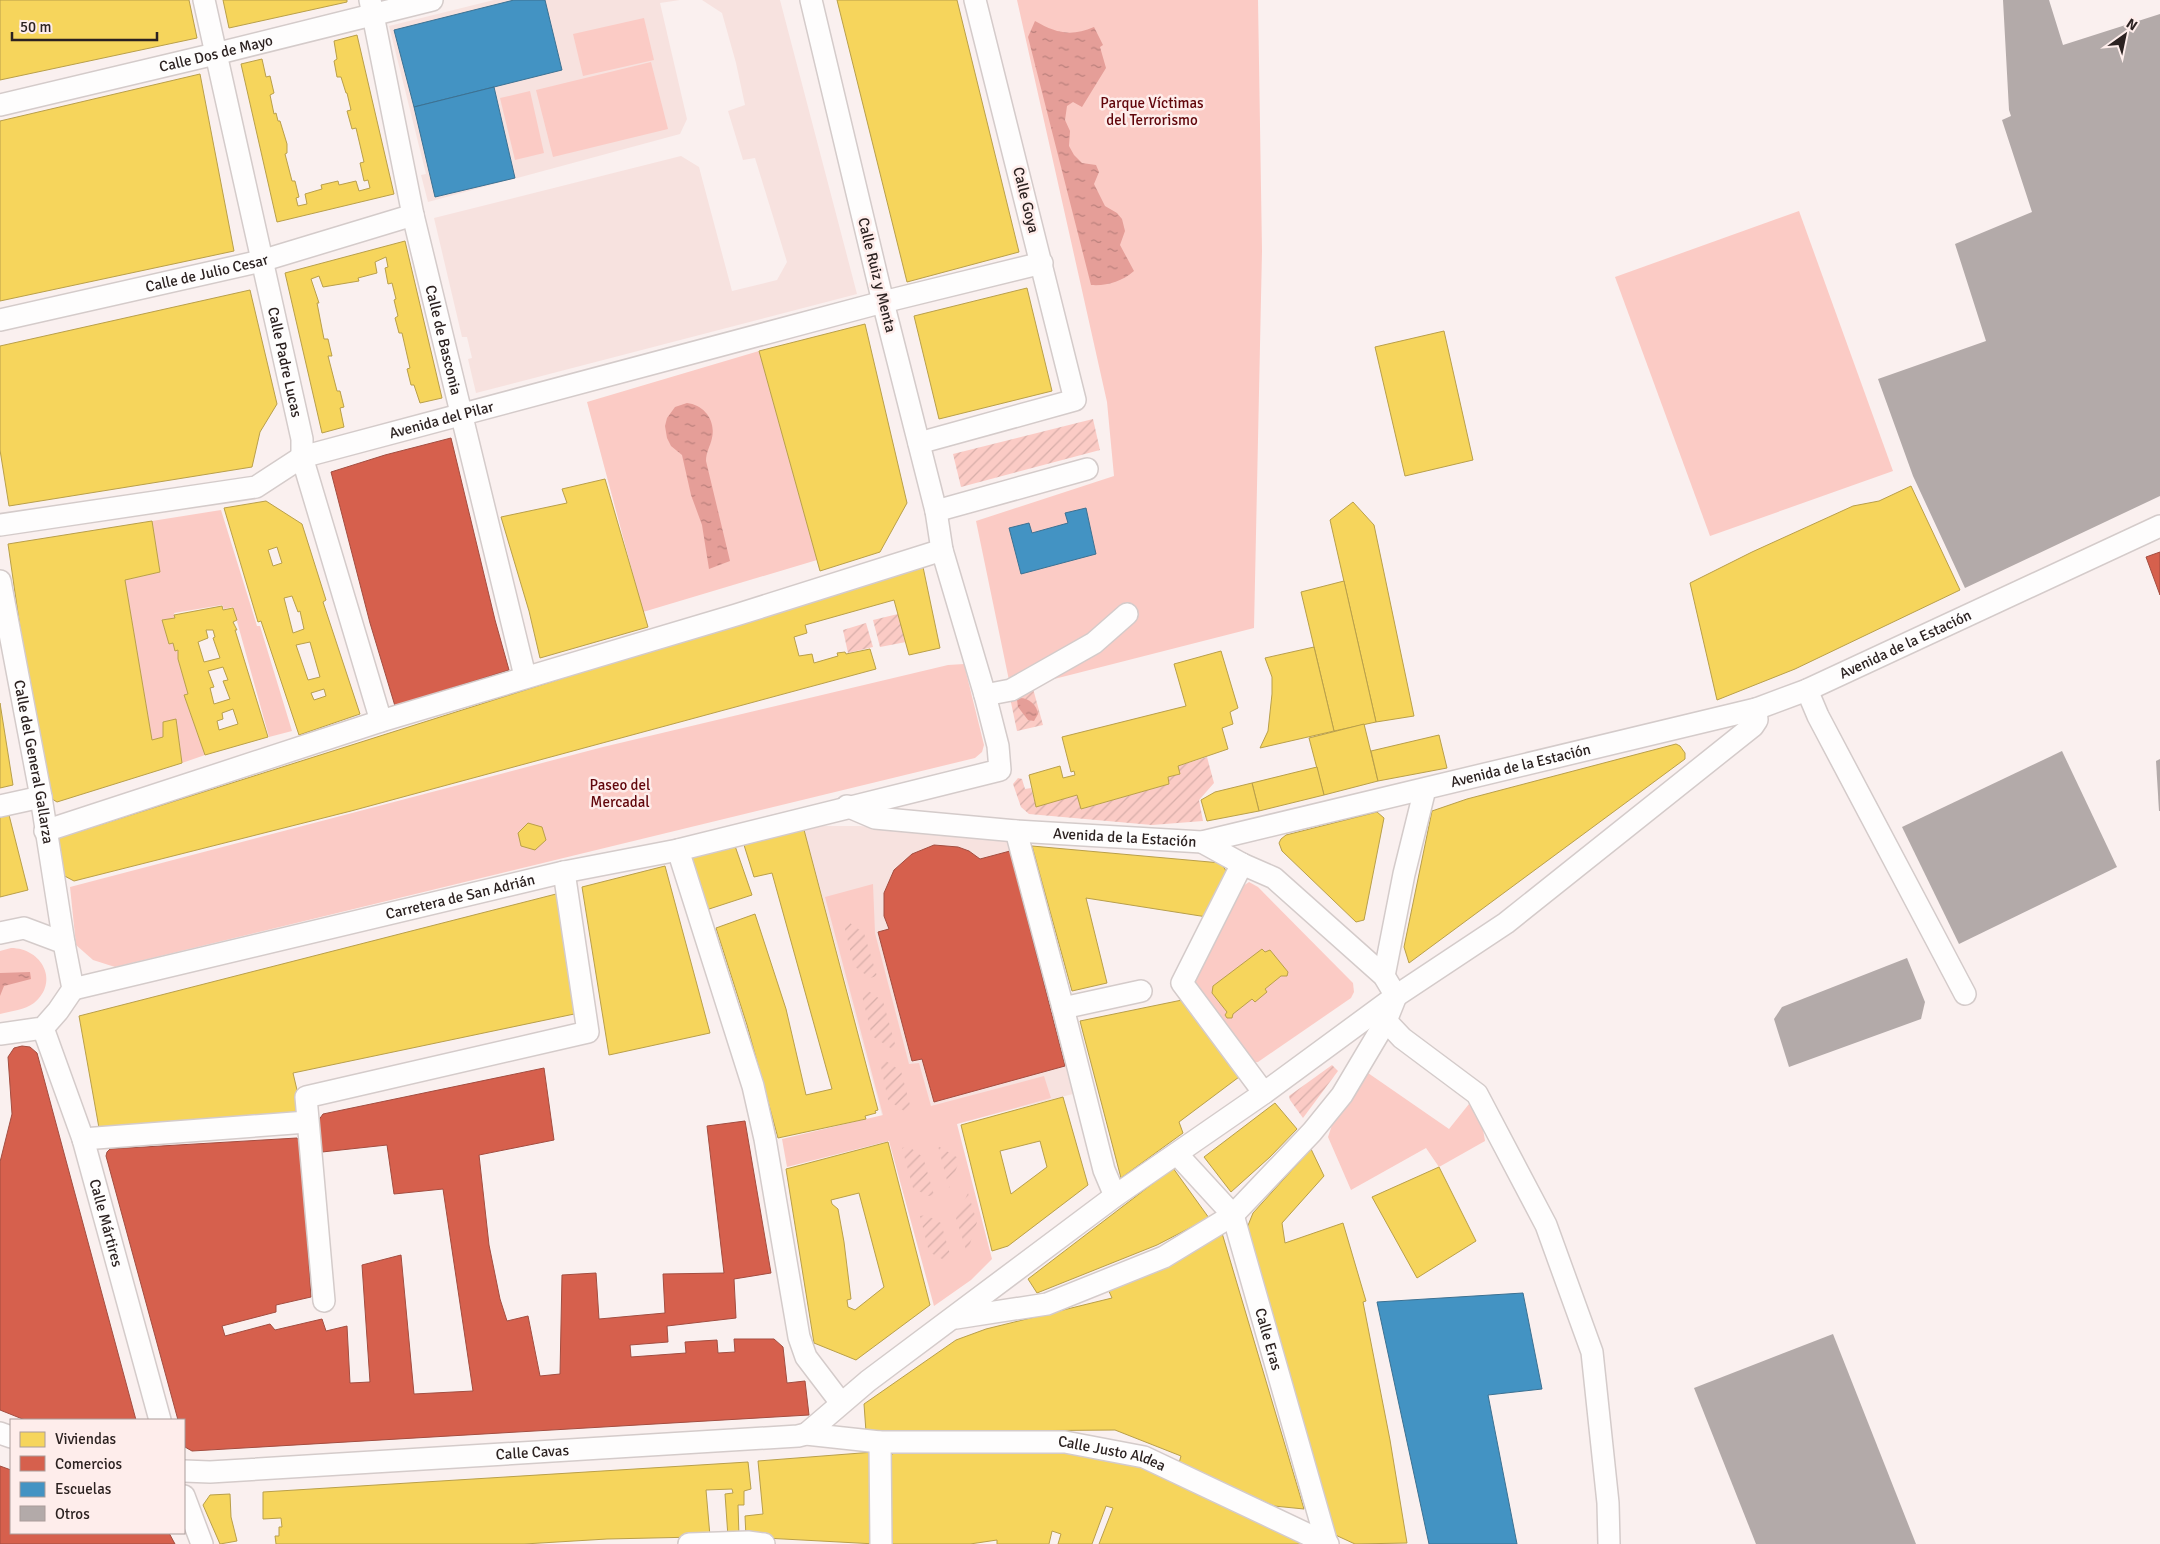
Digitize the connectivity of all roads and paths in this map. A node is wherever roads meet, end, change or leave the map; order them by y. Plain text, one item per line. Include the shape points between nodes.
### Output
1 (204, 0) edge
2 (432, 0) edge
3 (811, 0) edge
4 (975, 0) edge
5 (372, 7) edge
6 (215, 54) junction
7 (0, 105) edge
8 (413, 215) junction
9 (260, 261) junction
10 (1042, 263) junction
11 (883, 302) junction
12 (0, 320) edge
13 (460, 415) junction
14 (919, 443) junction
15 (302, 457) junction
16 (1087, 469) dead end
17 (936, 511) junction
18 (0, 525) edge
19 (2160, 526) edge
20 (942, 550) junction
21 (0, 581) edge
22 (1127, 614) dead end
23 (525, 676) junction
24 (1807, 690) junction
25 (985, 696) junction
26 (1756, 709) junction
27 (381, 721) junction
28 (1425, 789) junction
29 (40, 797) junction
30 (0, 806) edge
31 (847, 806) junction
32 (45, 831) junction
33 (1016, 831) junction
34 (1202, 842) junction
35 (678, 850) junction
36 (1242, 864) junction
37 (564, 872) junction
38 (0, 933) edge
39 (64, 943) junction
40 (1384, 976) junction
41 (73, 989) junction
42 (1141, 991) dead end
43 (1965, 994) dead end
44 (1396, 996) junction
45 (1063, 1008) junction
46 (1386, 1021) junction
47 (43, 1028) junction
48 (0, 1034) edge
49 (1264, 1092) junction
50 (307, 1122) junction
51 (83, 1139) junction
52 (1177, 1154) junction
53 (1115, 1196) junction
54 (1233, 1215) junction
55 (324, 1301) dead end
56 (951, 1318) junction
57 (841, 1403) junction
58 (160, 1419) edge
59 (806, 1434) junction
60 (880, 1442) junction
61 (185, 1471) edge
62 (185, 1499) edge
63 (202, 1544) edge
64 (689, 1544) edge
65 (764, 1544) edge
66 (881, 1544) edge
67 (1327, 1544) edge
68 (1610, 1544) edge

1 - 6 street, Calle Padre Lucas
2 - 5 street, Calle Dos de Mayo
3 - 11 street, Calle Ruiz y Menta
4 - 10 street, Calle Goya
5 - 6 street, Calle Dos de Mayo
5 - 8 street, Calle de Basconia
6 - 7 street, Calle Dos de Mayo
6 - 9 street, Calle Padre Lucas
8 - 9 street, Calle de Julio Cesar
8 - 13 street, Calle de Basconia
9 - 12 street, Calle de Julio Cesar
9 - 15 street, Calle Padre Lucas via 302,439
10 - 11 street, Avenida del Pilar
10 - 14 street, Calle Goya via 1075,400
11 - 13 street, Avenida del Pilar
11 - 14 street, Calle Ruiz y Menta
13 - 15 street, Avenida del Pilar
13 - 23 street, Calle de Basconia
14 - 17 street, Calle Ruiz y Menta
15 - 18 street, Avenida del Pilar via 256,487
15 - 27 street, Calle Padre Lucas
16 - 17 street
17 - 20 street, Calle Ruiz y Menta
19 - 24 street, Avenida de la Estación
20 - 23 street via 736,615
20 - 25 street, Calle Ruiz y Menta
21 - 29 street, Calle del General Gallarza
22 - 25 street via 1094,643 1011,690
23 - 27 street
24 - 26 street, Avenida de la Estación
24 - 43 street
25 - 31 street, Carretera de San Adrián via 998,746 1000,770
26 - 28 street, Avenida de la Estación
26 - 44 street via 1758,720 1718,755 1506,923
27 - 32 street
28 - 34 street, Avenida de la Estación
28 - 40 street
29 - 30 street
29 - 32 street, Calle del General Gallarza
31 - 33 street, Avenida de la Estación via 875,818
31 - 35 street, Carretera de San Adrián
32 - 39 street, Calle del General Gallarza
33 - 34 street, Avenida de la Estación
33 - 45 street
34 - 36 street
35 - 37 street, Carretera de San Adrián
35 - 57 street via 779,1166 799,1337 806,1357
36 - 40 street via 1274,878
36 - 49 street via 1182,983
37 - 41 street, Carretera de San Adrián
37 - 50 street via 588,1032 306,1097
38 - 39 street via 24,928
39 - 41 street, Calle del General Gallarza
40 - 44 street
41 - 47 street
42 - 45 street
44 - 46 street
44 - 49 street
45 - 53 street via 1104,1170
46 - 54 street via 1336,1102
46 - 68 street via 1402,1038 1478,1094 1546,1225 1592,1352
47 - 48 street
47 - 51 street, Calle Mártires
49 - 52 street
50 - 51 street
50 - 55 street
51 - 58 street, Calle Mártires
52 - 53 street
52 - 54 street, Calle Eras
53 - 56 street
54 - 56 street via 1164,1257 1048,1304
54 - 67 street, Calle Eras
56 - 57 street
57 - 59 street
59 - 60 street, Calle Cavas
59 - 61 street, Calle Cavas
60 - 66 street
60 - 67 street, Calle Justo Aldea via 1065,1442 1144,1457
62 - 63 street
64 - 65 street

